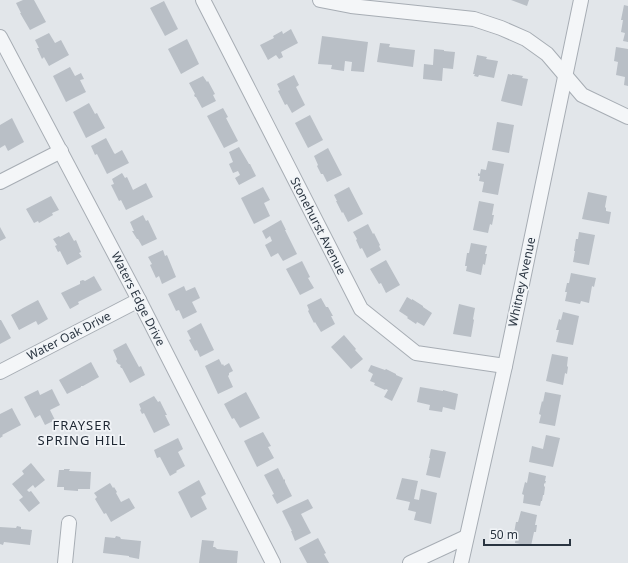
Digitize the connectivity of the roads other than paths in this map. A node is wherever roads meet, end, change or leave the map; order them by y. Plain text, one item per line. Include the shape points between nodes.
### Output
1 (203, 0) edge
2 (320, 0) edge
3 (582, 0) edge
4 (0, 37) edge
5 (566, 75) junction
6 (628, 117) edge
7 (61, 151) junction
8 (0, 182) edge
9 (138, 300) junction
10 (505, 366) junction
11 (0, 372) edge
12 (69, 523) dead end
13 (466, 537) junction
14 (65, 563) edge
15 (273, 563) edge
16 (410, 563) edge
17 (461, 563) edge

1 - 10 street, Stonehurst Avenue via 361,309 416,353
2 - 5 street via 351,6 474,19 526,39 547,54
3 - 5 street, Whitney Avenue
4 - 7 street, Waters Edge Drive
5 - 6 street via 582,95
5 - 10 street, Whitney Avenue
7 - 8 street
7 - 9 street, Waters Edge Drive
9 - 11 street, Water Oak Drive
9 - 15 street, Waters Edge Drive
10 - 13 street, Whitney Avenue
12 - 14 street
13 - 16 street
13 - 17 street, Whitney Avenue

